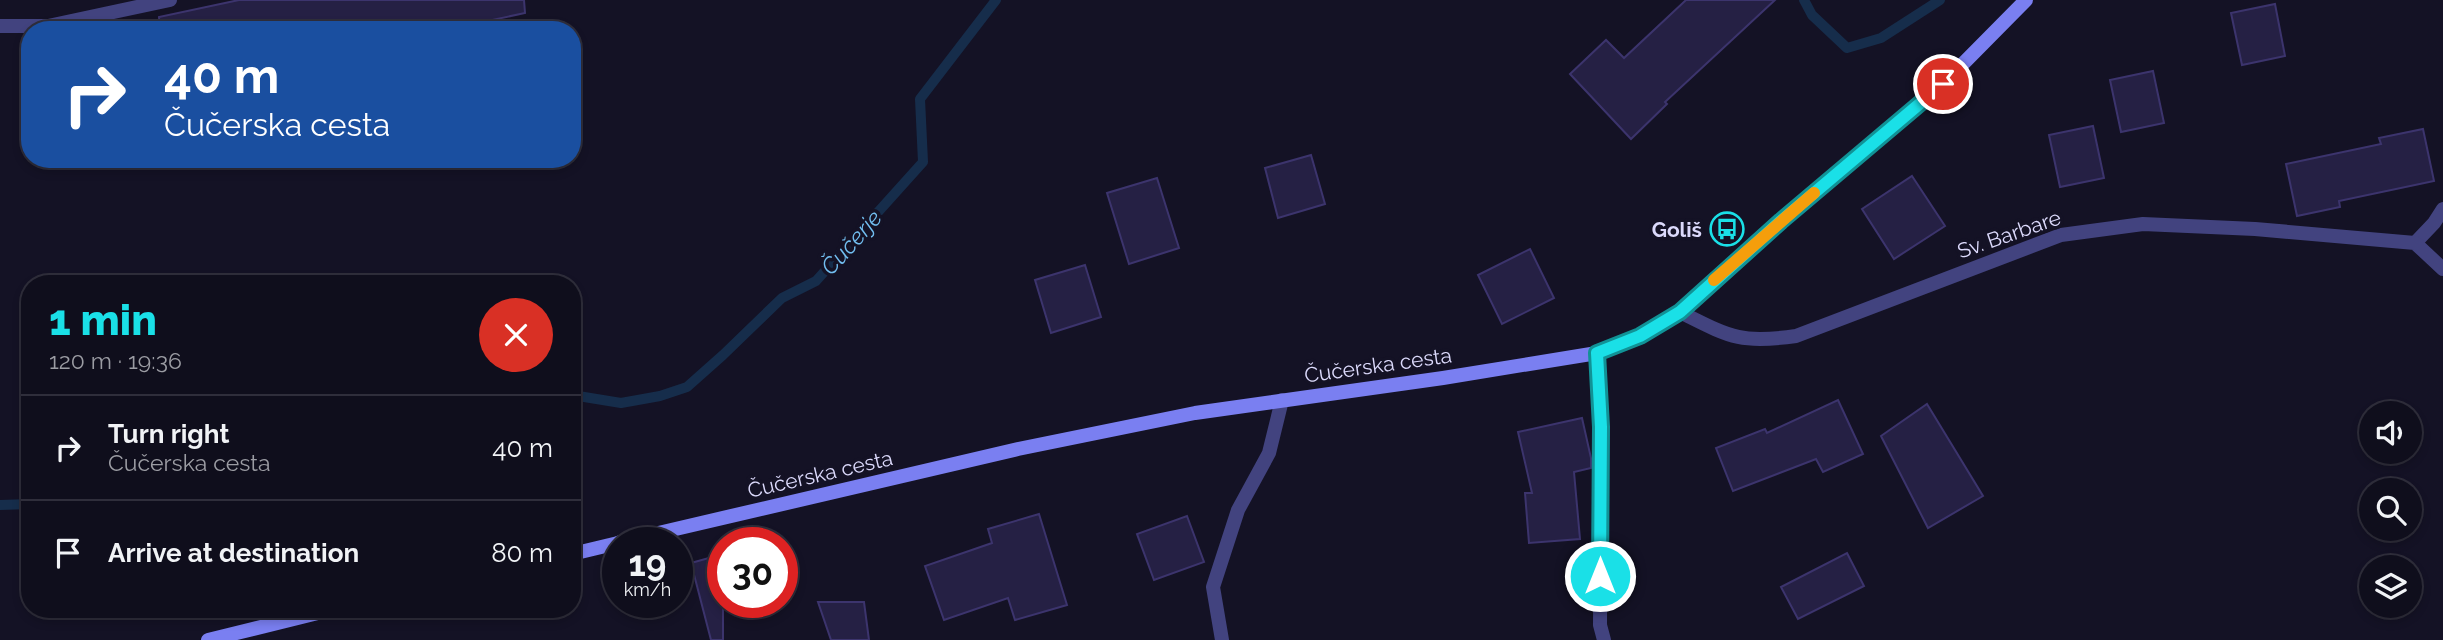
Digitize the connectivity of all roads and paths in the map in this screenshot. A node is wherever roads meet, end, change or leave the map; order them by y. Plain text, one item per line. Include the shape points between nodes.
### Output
1 (170, 0) edge
2 (2026, 0) edge
3 (71, 21) edge
4 (0, 26) edge
5 (21, 26) edge
6 (2443, 209) edge
7 (2415, 243) junction
8 (2443, 269) edge
9 (1680, 312) junction
10 (1597, 353) junction
11 (1282, 400) junction
12 (687, 527) edge
13 (602, 547) edge
14 (581, 552) edge
15 (297, 618) edge
16 (208, 640) edge
17 (1222, 640) edge
18 (1604, 640) edge

1 - 3 street
2 - 9 street, Čučerska cesta via 1943,84
4 - 5 street
6 - 7 street
7 - 8 street
7 - 9 street, Sv. Barbare via 2143,224 2061,235 1796,336 1760,341 1728,337
9 - 10 street, Čučerska cesta via 1640,336
10 - 11 street, Čučerska cesta
10 - 18 street via 1600,625
11 - 12 street, Čučerska cesta via 1018,449
11 - 17 street via 1269,453 1238,510 1213,587
13 - 14 street, Čučerska cesta
15 - 16 street

